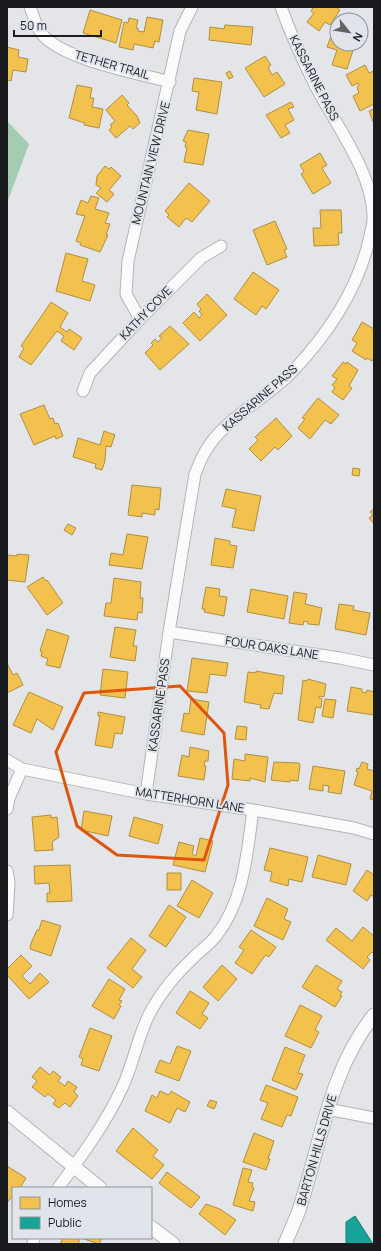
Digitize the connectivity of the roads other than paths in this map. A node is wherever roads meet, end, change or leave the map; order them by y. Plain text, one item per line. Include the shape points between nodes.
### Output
1 (30, 7) edge
2 (192, 7) edge
3 (281, 7) edge
4 (170, 82) junction
5 (221, 246) dead end
6 (140, 319) junction
7 (83, 391) dead end
8 (170, 632) junction
9 (374, 666) edge
10 (7, 760) edge
11 (22, 769) junction
12 (146, 794) junction
13 (7, 809) edge
14 (253, 810) junction
15 (374, 834) edge
16 (7, 871) edge
17 (7, 915) edge
18 (374, 1015) edge
19 (327, 1109) junction
20 (7, 1112) edge
21 (374, 1118) edge
22 (73, 1168) junction
23 (59, 1187) edge
24 (99, 1187) edge
25 (152, 1228) edge
26 (173, 1244) edge
27 (284, 1244) edge

1 - 4 street, TETHER TRAIL via 39,30 58,47 74,55
2 - 4 street, MOUNTAIN VIEW DRIVE via 180,31
3 - 8 street, KASSARINE PASS via 296,47 360,166 369,191 373,220 366,251 355,281 332,325 288,377 220,433 205,451 195,474
4 - 6 street, MOUNTAIN VIEW DRIVE via 128,261 126,294
5 - 6 street, KATHY COVE via 201,258
6 - 7 street, KATHY COVE via 90,373
8 - 9 street, FOUR OAKS LANE via 340,658
8 - 12 street, KASSARINE PASS
10 - 11 street, MATTERHORN LANE
11 - 12 street, MATTERHORN LANE
11 - 13 street
12 - 14 street, MATTERHORN LANE
14 - 15 street, MATTERHORN LANE
14 - 22 street via 238,896 228,919 216,937 194,956 158,998 147,1017 122,1088
16 - 17 street
18 - 19 street, BARTON HILLS DRIVE via 362,1030
19 - 21 street
19 - 27 street, BARTON HILLS DRIVE via 299,1211
20 - 22 street
22 - 23 street
22 - 24 street
25 - 26 street

